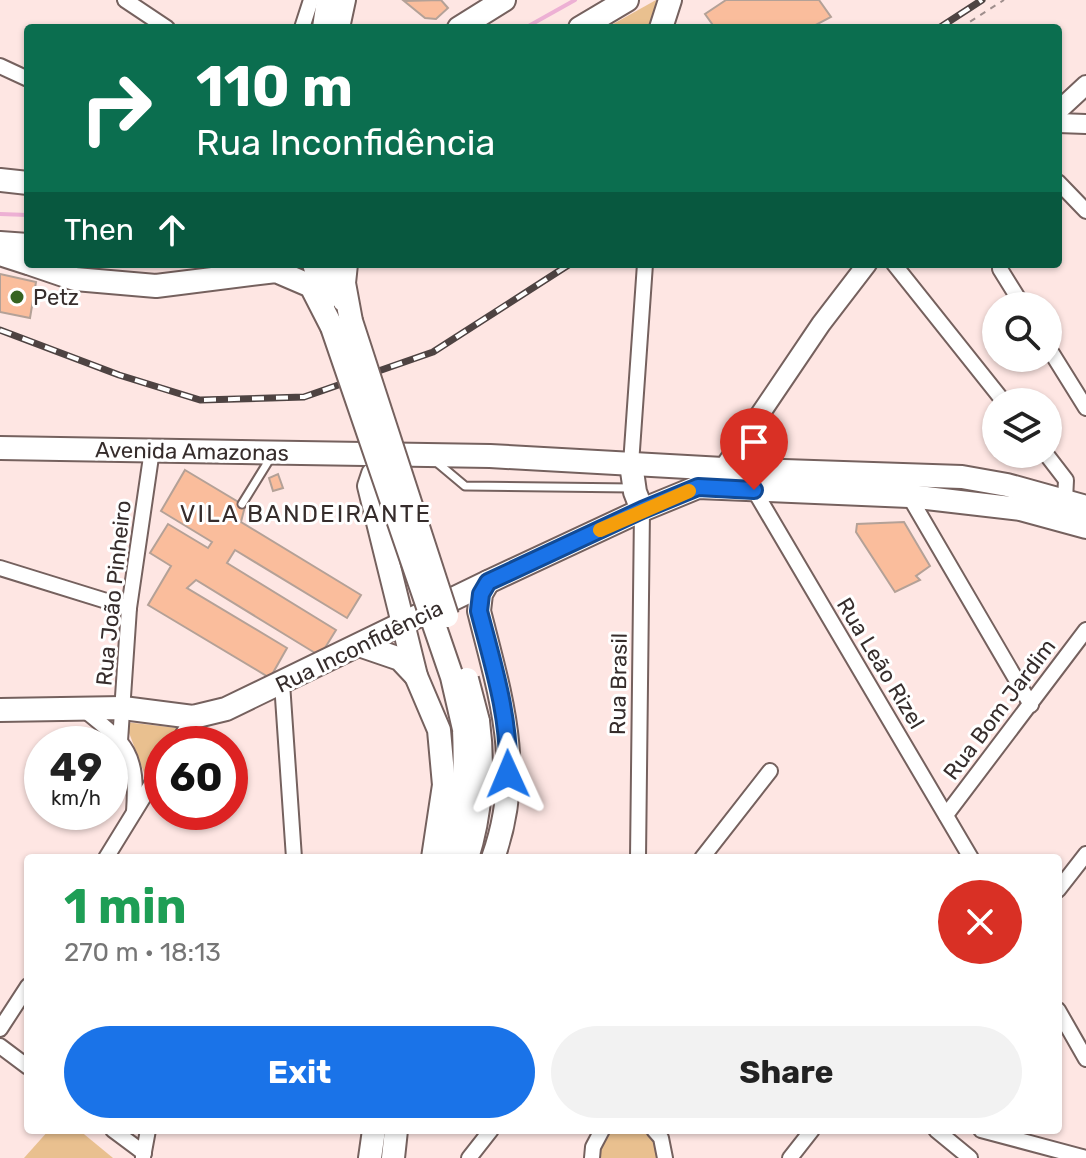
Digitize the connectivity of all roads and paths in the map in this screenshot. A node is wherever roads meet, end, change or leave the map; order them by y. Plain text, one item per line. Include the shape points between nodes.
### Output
1 (125, 0) edge
2 (311, 0) edge
3 (327, 0) edge
4 (345, 0) edge
5 (493, 0) edge
6 (504, 0) edge
7 (627, 0) edge
8 (670, 0) edge
9 (1004, 0) edge
10 (595, 21) edge
11 (467, 23) edge
12 (161, 24) edge
13 (303, 24) edge
14 (324, 24) edge
15 (340, 24) edge
16 (663, 24) edge
17 (966, 24) edge
18 (0, 66) edge
19 (24, 77) edge
20 (1086, 85) edge
21 (1062, 107) edge
22 (1062, 123) edge
23 (1086, 124) edge
24 (0, 180) edge
25 (24, 183) edge
26 (1062, 186) edge
27 (1086, 211) edge
28 (0, 243) edge
29 (24, 245) edge
30 (0, 254) edge
31 (24, 262) edge
32 (41, 268) edge
33 (315, 268) edge
34 (330, 268) edge
35 (346, 268) edge
36 (645, 268) edge
37 (864, 268) edge
38 (897, 268) edge
39 (1000, 269) dead end
40 (1014, 292) edge
41 (340, 320) junction
42 (1062, 369) edge
43 (993, 388) edge
44 (1086, 408) edge
45 (0, 448) edge
46 (152, 450) junction
47 (274, 452) junction
48 (423, 455) junction
49 (631, 464) junction
50 (1057, 468) edge
51 (723, 469) junction
52 (634, 488) junction
53 (754, 490) junction
54 (909, 496) junction
55 (1076, 503) edge
56 (242, 504) dead end
57 (642, 510) junction
58 (1086, 527) edge
59 (0, 568) edge
60 (488, 582) junction
61 (129, 608) junction
62 (405, 624) junction
63 (1086, 630) edge
64 (362, 646) junction
65 (416, 676) junction
66 (282, 683) junction
67 (1031, 705) junction
68 (81, 708) junction
69 (123, 708) junction
70 (0, 710) edge
71 (193, 717) junction
72 (471, 725) junction
73 (102, 726) edge
74 (121, 726) edge
75 (188, 726) edge
76 (128, 755) edge
77 (770, 771) dead end
78 (144, 796) edge
79 (134, 812) junction
80 (946, 815) junction
81 (108, 854) edge
82 (294, 854) edge
83 (434, 854) edge
84 (451, 854) edge
85 (468, 854) edge
86 (494, 854) edge
87 (638, 854) edge
88 (705, 854) edge
89 (969, 854) edge
90 (1086, 854) edge
91 (1062, 885) edge
92 (24, 992) edge
93 (1062, 1017) edge
94 (0, 1029) edge
95 (0, 1046) edge
96 (1086, 1059) edge
97 (24, 1064) edge
98 (118, 1134) edge
99 (147, 1134) edge
100 (373, 1134) edge
101 (396, 1134) edge
102 (488, 1134) edge
103 (595, 1134) edge
104 (658, 1134) edge
105 (809, 1134) edge
106 (941, 1134) edge
107 (996, 1134) edge
108 (143, 1155) edge
109 (370, 1158) edge
110 (393, 1158) edge
111 (469, 1158) edge
112 (592, 1158) edge
113 (665, 1158) edge
114 (790, 1158) edge
115 (970, 1158) edge
116 (1086, 1158) edge

1 - 12 street
2 - 13 street
3 - 14 main road
4 - 15 main road
5 - 11 main road
6 - 11 main road
7 - 10 main road
8 - 16 main road
9 - 17 path
18 - 19 street
20 - 21 street
22 - 23 street
24 - 25 main road
26 - 27 street
28 - 29 main road
30 - 31 main road
32 - 41 main road via 75,279 156,286 276,271 311,286
33 - 41 main road
34 - 41 main road
35 - 41 main road
36 - 49 street
37 - 51 street
38 - 43 street
39 - 40 street
41 - 72 main road, bridge
42 - 44 street
45 - 46 main road, Avenida Amazonas
46 - 47 main road, Avenida Amazonas
46 - 61 street, Rua João Pinheiro
47 - 48 main road, Avenida Amazonas
47 - 56 lane
48 - 49 main road, Avenida Amazonas
48 - 52 lane via 465,486
48 - 62 main road via 373,474 369,486
49 - 51 main road, Avenida Amazonas
49 - 52 main road
50 - 55 street
51 - 55 main road, Avenida Amazonas via 962,477
52 - 57 main road
53 - 54 main road
53 - 57 main road, Rua Inconfidência via 698,487
53 - 80 street, Rua Leão Rizel
54 - 58 main road via 1020,509
54 - 67 street
57 - 60 main road, Rua Inconfidência
57 - 87 street, Rua Brasil
59 - 61 street
60 - 62 main road, Rua Inconfidência
60 - 86 main road via 479,611 509,744 507,807
61 - 69 street, Rua João Pinheiro
62 - 64 main road, Rua Inconfidência
62 - 65 main road
63 - 67 street, Rua Bom Jardim
64 - 65 main road via 400,659
64 - 66 main road, Rua Inconfidência
65 - 83 main road via 439,730 444,785
66 - 71 main road, Rua Inconfidência via 226,709
66 - 82 street
67 - 80 street, Rua Bom Jardim
68 - 69 main road, Rua Inconfidência
68 - 70 main road, Rua Inconfidência
68 - 73 street
69 - 71 main road, Rua Inconfidência
69 - 74 street, Rua João Pinheiro
71 - 75 street
72 - 84 main road via 461,825
72 - 85 main road via 481,740 480,789
76 - 79 street via 136,779
77 - 88 street
78 - 79 street
79 - 81 street
80 - 89 street, Rua Leão Rizel
90 - 91 street
92 - 94 street
93 - 96 street
95 - 97 street
98 - 108 street
99 - 108 street
100 - 109 main road
101 - 110 main road
102 - 111 street
103 - 112 street
104 - 113 street
105 - 114 street
106 - 115 street
107 - 116 street

